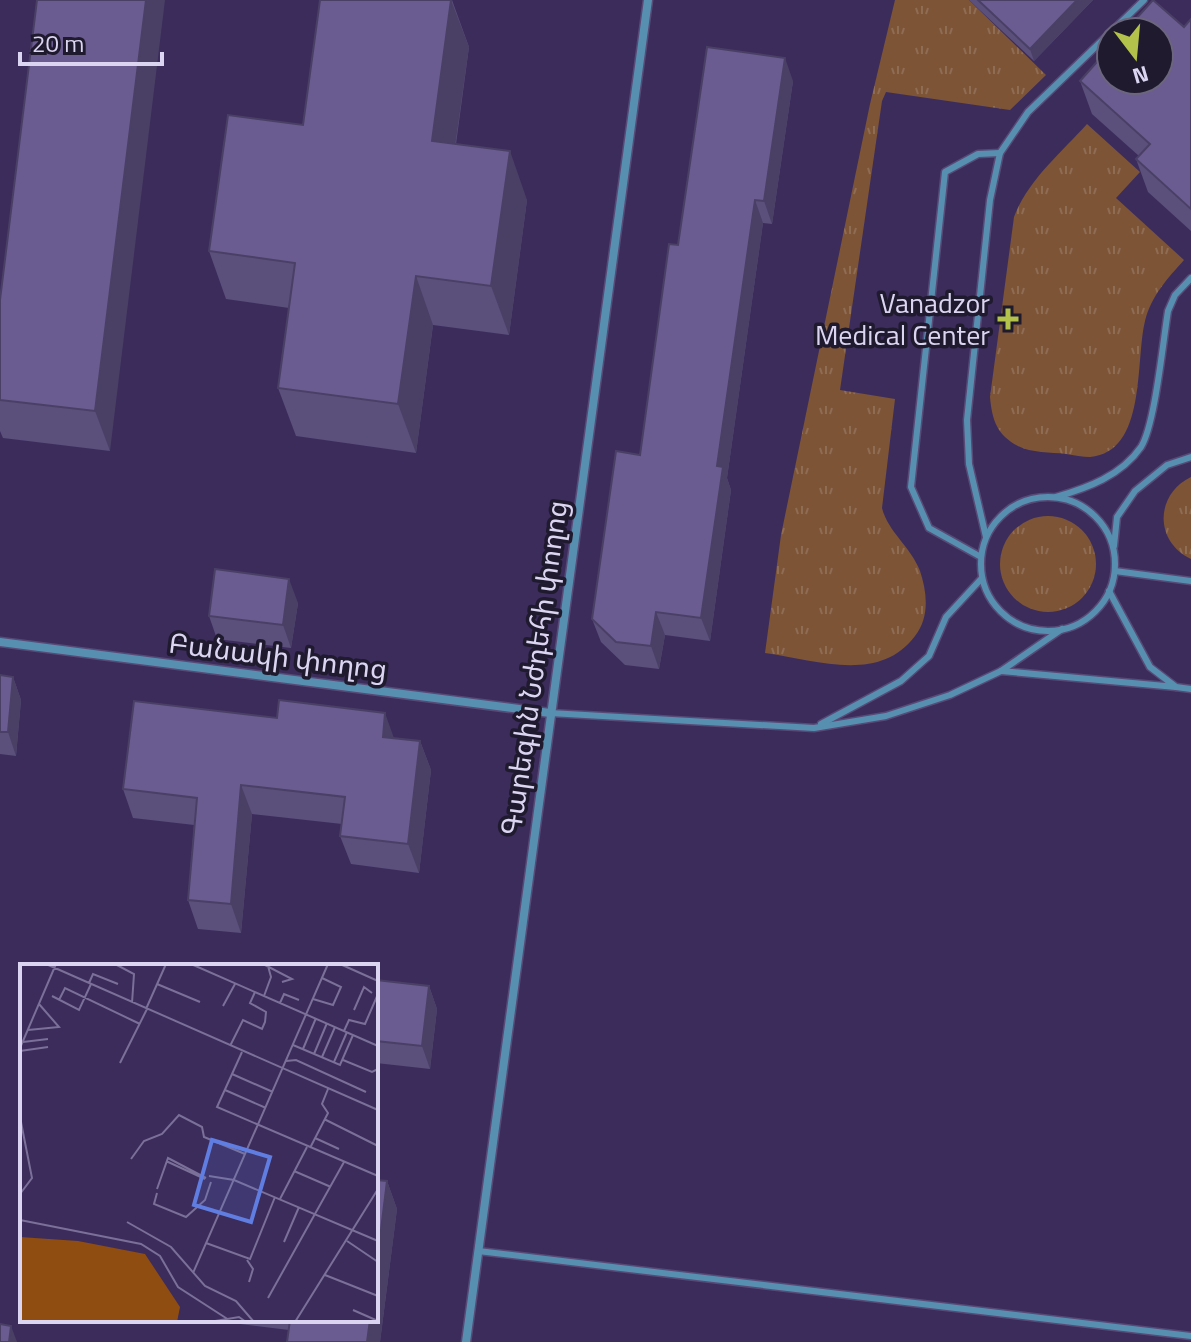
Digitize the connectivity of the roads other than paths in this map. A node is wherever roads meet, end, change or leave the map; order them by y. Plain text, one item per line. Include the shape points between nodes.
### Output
1 (648, 0) edge
2 (1144, 0) edge
3 (1000, 153) junction
4 (1191, 278) edge
5 (1191, 457) edge
6 (1055, 497) junction
7 (986, 537) junction
8 (1114, 549) junction
9 (981, 557) junction
10 (1115, 571) junction
11 (982, 578) junction
12 (1191, 581) edge
13 (1109, 591) junction
14 (1062, 629) junction
15 (0, 642) edge
16 (1001, 671) junction
17 (1176, 687) junction
18 (1191, 689) edge
19 (550, 713) junction
20 (814, 728) junction
21 (478, 1251) junction
22 (1191, 1336) edge
23 (466, 1342) edge

1 - 19 street, Գարեգին Նժդեհի փողոց
2 - 3 lane via 1028,112
3 - 7 lane via 990,200 967,420 969,464
3 - 9 lane via 978,154 945,172 911,487 929,528
4 - 6 lane via 1168,311 1151,418 1141,446 1117,471 1090,487
5 - 8 lane via 1167,465 1135,491 1117,517
6 - 7 lane via 1014,506
6 - 8 lane via 1093,514
7 - 9 lane
8 - 10 lane
9 - 11 lane
10 - 12 lane
10 - 13 lane
11 - 14 lane via 1003,614 1021,625
11 - 20 lane via 946,617 929,656 901,681
13 - 14 lane via 1082,622
13 - 17 lane via 1150,667
14 - 16 lane
15 - 19 street, Բանակի փողոց
16 - 17 lane
16 - 20 lane via 886,716
17 - 18 lane
19 - 20 lane
19 - 21 street, Գարեգին Նժդեհի փողոց
21 - 22 lane
21 - 23 street, Գարեգին Նժդեհի փողոց

